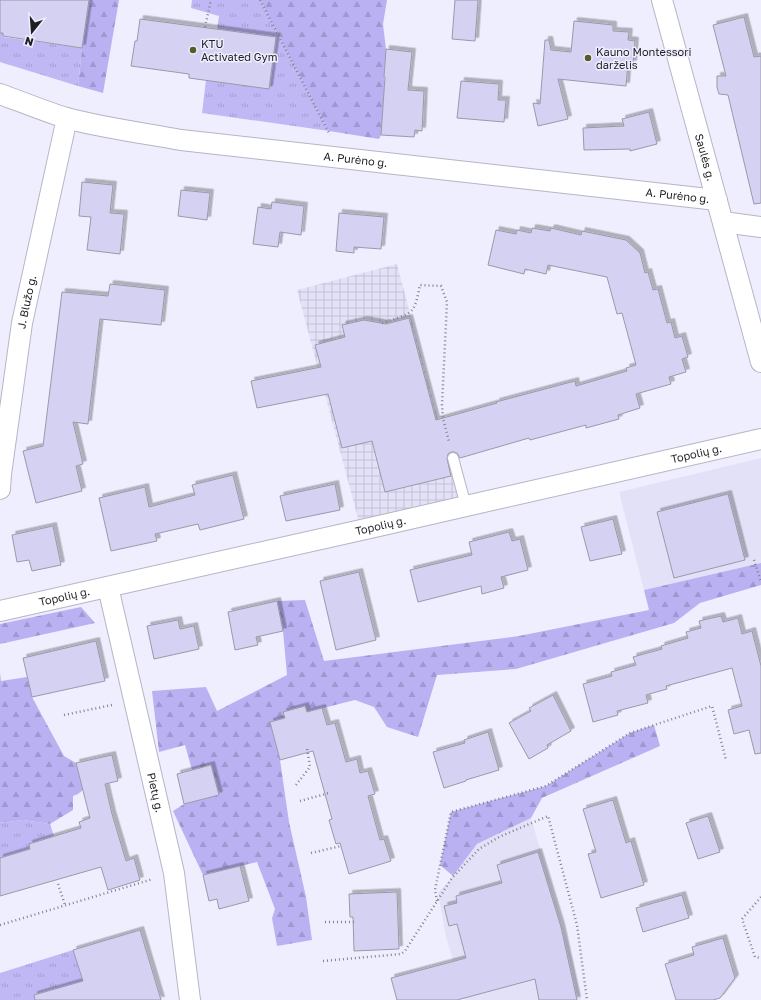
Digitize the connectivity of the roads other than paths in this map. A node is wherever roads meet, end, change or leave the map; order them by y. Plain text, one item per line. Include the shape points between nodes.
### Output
1 (662, 0) edge
2 (0, 94) edge
3 (67, 118) junction
4 (716, 200) junction
5 (723, 222) junction
6 (761, 227) edge
7 (761, 362) edge
8 (761, 439) edge
9 (453, 458) road end
10 (0, 489) edge
11 (466, 506) junction
12 (108, 587) junction
13 (0, 610) edge
14 (190, 1000) edge

1 - 4 street, Saulės g.
2 - 3 street, A. Purėno g.
3 - 4 street, A. Purėno g. via 181,140
3 - 10 street, J. Blužo g. via 22,323
4 - 5 street, Saulės g.
5 - 6 street
5 - 7 street, Saulės g.
8 - 11 street, Topolių g.
9 - 11 lane
11 - 12 street, Topolių g.
12 - 13 street, Topolių g.
12 - 14 street, Pietų g. via 174,873

